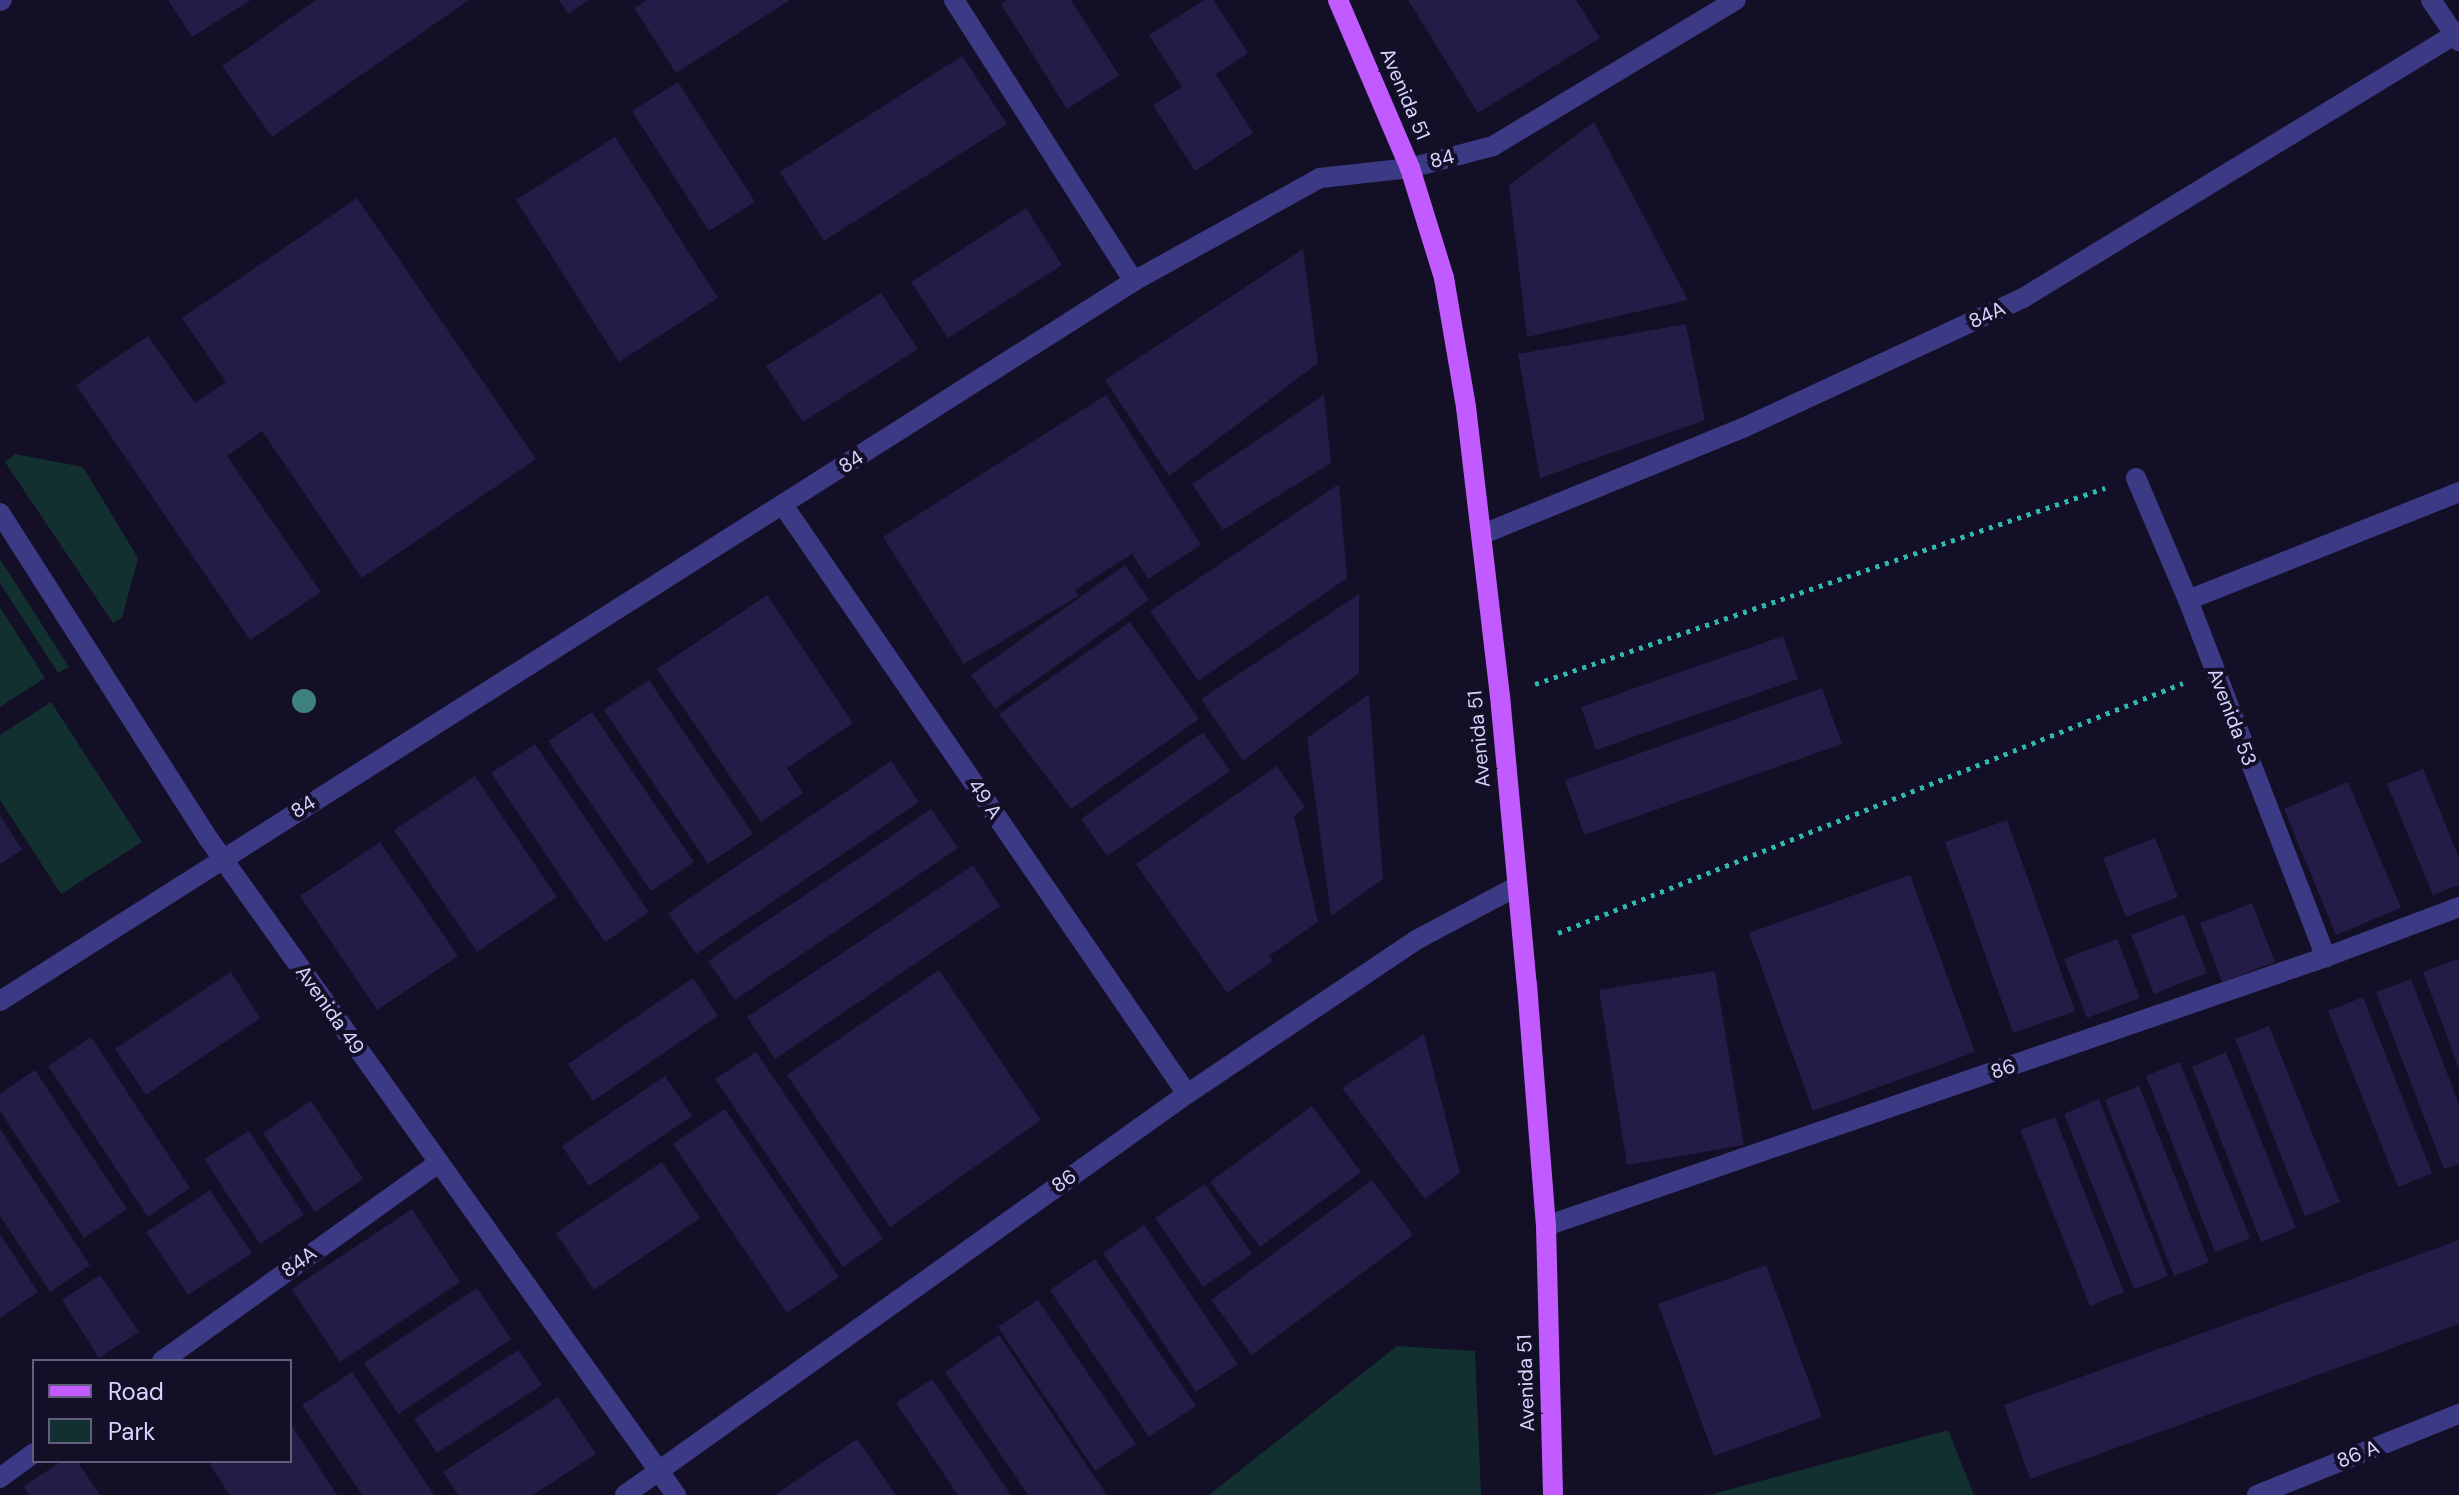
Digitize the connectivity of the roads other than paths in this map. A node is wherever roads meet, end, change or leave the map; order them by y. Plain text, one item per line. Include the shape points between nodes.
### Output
1 (954, 0) edge
2 (1338, 0) edge
3 (1736, 0) edge
4 (2431, 0) edge
5 (2458, 36) edge
6 (1410, 168) junction
7 (1134, 281) junction
8 (2136, 478) road end
9 (2459, 492) edge
10 (783, 505) junction
11 (0, 513) edge
12 (1483, 534) junction
13 (2188, 600) junction
14 (224, 857) junction
15 (1516, 887) junction
16 (2459, 907) edge
17 (2326, 957) junction
18 (0, 1001) edge
19 (1187, 1094) junction
20 (437, 1164) junction
21 (1546, 1226) junction
22 (165, 1359) edge
23 (2457, 1419) edge
24 (32, 1454) edge
25 (658, 1471) junction
26 (0, 1478) edge
27 (625, 1495) edge
28 (676, 1495) edge
29 (1553, 1495) edge
30 (2257, 1495) edge

1 - 7 street
2 - 6 main road, Avenida 51
3 - 6 street, 84 via 1493,146
4 - 5 street
5 - 12 street, 84A via 2023,298 1743,428
6 - 7 street, 84 via 1320,178
6 - 12 main road, Avenida 51 via 1444,278
7 - 10 street, 84
8 - 13 street, Avenida 53
9 - 13 street
10 - 14 street, 84
10 - 19 street, 49 A
11 - 14 street, Avenida 49
12 - 15 main road, Avenida 51
13 - 17 street, Avenida 53
14 - 18 street, 84
14 - 20 street, Avenida 49
15 - 19 street, 86 via 1418,939
15 - 21 main road, Avenida 51
16 - 17 street, 86
17 - 21 street, 86
19 - 25 street, 86
20 - 22 street, 84A
20 - 25 street, Avenida 49
21 - 29 main road, Avenida 51
23 - 30 street, 86 A
24 - 26 street
25 - 27 street, 86
25 - 28 street, Avenida 49

